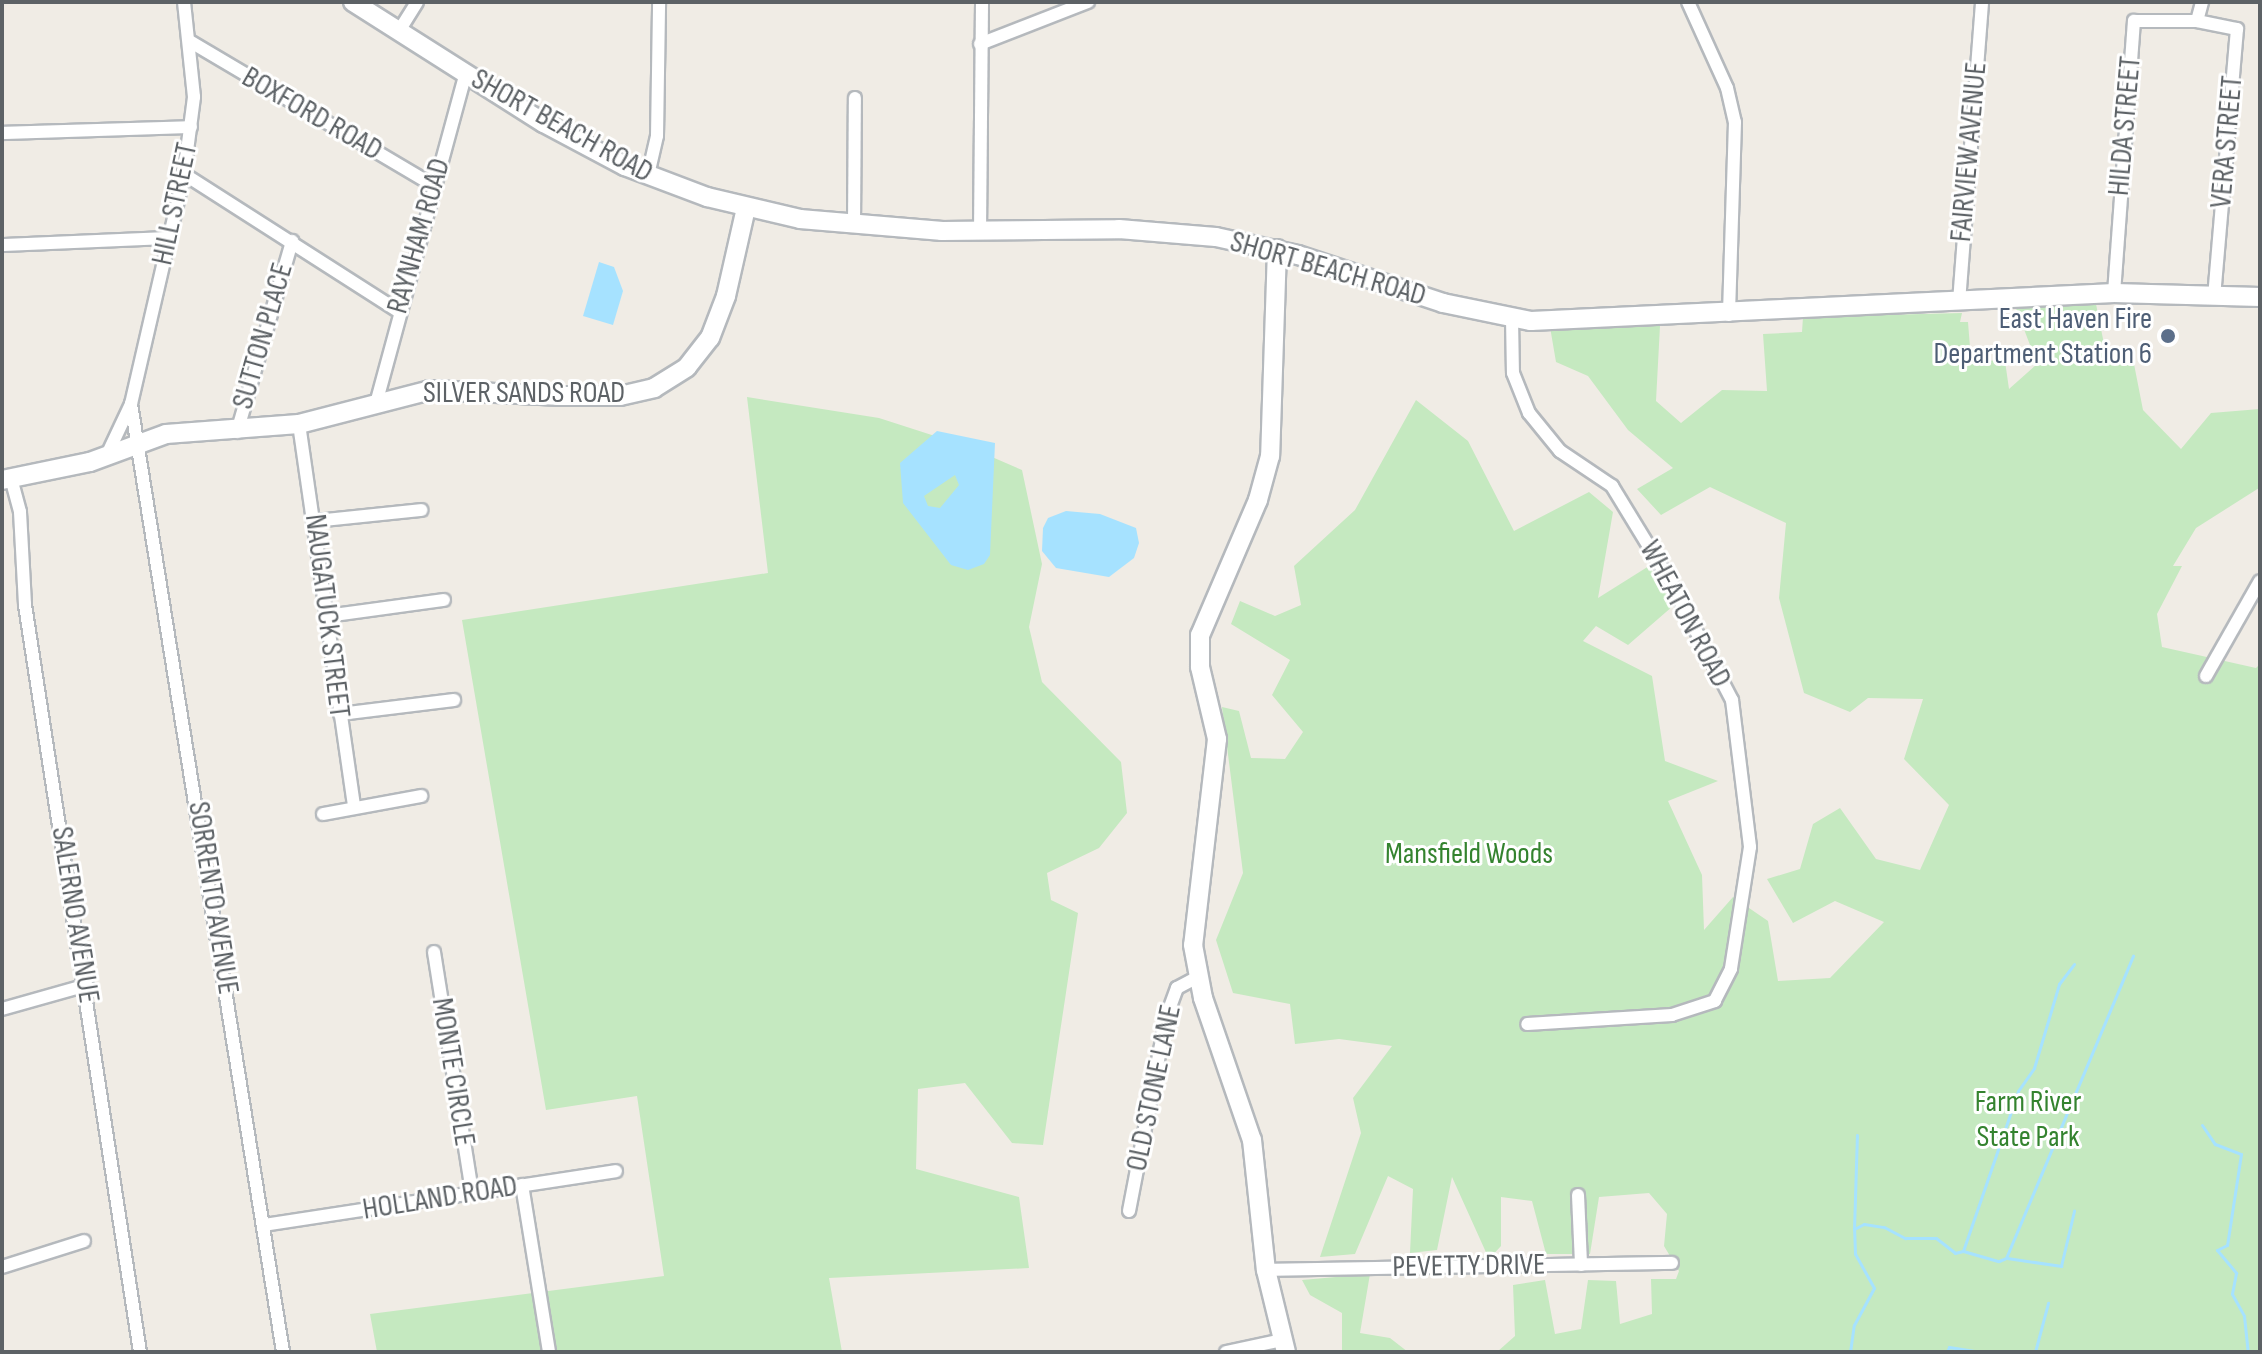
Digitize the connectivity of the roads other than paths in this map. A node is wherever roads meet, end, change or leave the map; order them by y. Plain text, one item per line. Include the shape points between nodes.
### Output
1 (184, 2) edge
2 (353, 2) edge
3 (417, 2) edge
4 (659, 2) edge
5 (982, 2) edge
6 (1088, 2) edge
7 (1688, 2) edge
8 (1982, 2) edge
9 (2202, 2) edge
10 (2197, 21) junction
11 (399, 31) junction
12 (191, 42) junction
13 (980, 44) junction
14 (466, 73) junction
15 (855, 98) dead end
16 (191, 127) junction
17 (2, 133) edge
18 (184, 174) junction
19 (648, 175) junction
20 (433, 185) junction
21 (746, 208) junction
22 (854, 226) junction
23 (980, 232) junction
24 (167, 238) junction
25 (292, 241) junction
26 (2, 245) edge
27 (1277, 249) junction
28 (2114, 293) junction
29 (2214, 295) junction
30 (2260, 297) edge
31 (1959, 302) junction
32 (398, 311) junction
33 (1729, 315) junction
34 (1512, 318) junction
35 (377, 400) junction
36 (131, 404) junction
37 (299, 424) junction
38 (237, 432) junction
39 (140, 444) junction
40 (106, 457) junction
41 (6, 479) edge
42 (421, 510) dead end
43 (315, 521) junction
44 (2260, 581) edge
45 (444, 600) dead end
46 (327, 616) junction
47 (2206, 676) dead end
48 (454, 700) dead end
49 (340, 714) junction
50 (421, 796) dead end
51 (354, 807) junction
52 (323, 814) dead end
53 (434, 952) dead end
54 (1198, 977) junction
55 (87, 985) junction
56 (2, 1009) edge
57 (1527, 1024) dead end
58 (616, 1171) dead end
59 (522, 1185) junction
60 (472, 1192) junction
61 (1578, 1195) dead end
62 (1129, 1211) dead end
63 (264, 1225) junction
64 (84, 1241) dead end
65 (1672, 1263) dead end
66 (1581, 1265) junction
67 (2, 1267) edge
68 (1266, 1270) junction
69 (1284, 1346) edge
70 (140, 1352) edge
71 (283, 1352) edge
72 (549, 1352) edge
73 (1226, 1352) edge

1 - 12 street, HILL STREET
2 - 11 main road, SHORT BEACH ROAD
3 - 11 street
4 - 19 street via 657,136
5 - 13 street
6 - 13 street
7 - 33 street via 1727,88 1735,122
8 - 31 street, FAIRVIEW AVENUE
9 - 10 street
10 - 28 street, HILDA STREET via 2134,21
10 - 29 street, VERA STREET via 2237,29
11 - 14 main road, SHORT BEACH ROAD
12 - 16 street, HILL STREET
12 - 20 street, BOXFORD ROAD
13 - 23 street
14 - 19 main road, SHORT BEACH ROAD via 544,123
14 - 20 street, RAYNHAM ROAD
15 - 22 street
16 - 17 street
16 - 18 street, HILL STREET
18 - 24 street, HILL STREET
18 - 25 street
19 - 21 main road, SHORT BEACH ROAD
20 - 32 street, RAYNHAM ROAD
21 - 22 main road, SHORT BEACH ROAD
21 - 35 main road, SILVER SANDS ROAD via 720,317 700,353 668,381 620,396 448,387
22 - 23 main road, SHORT BEACH ROAD
23 - 27 main road, SHORT BEACH ROAD via 1150,230
24 - 26 street
24 - 36 street, HILL STREET
25 - 32 street
25 - 38 street, SUTTON PLACE
27 - 34 main road, SHORT BEACH ROAD via 1443,303
27 - 54 main road via 1268,466 1200,635 1200,667 1217,739 1194,924
28 - 29 main road, SHORT BEACH ROAD
28 - 31 main road, SHORT BEACH ROAD
29 - 30 main road, SHORT BEACH ROAD
31 - 33 main road, SHORT BEACH ROAD
32 - 35 street, RAYNHAM ROAD
33 - 34 main road, SHORT BEACH ROAD via 1577,322
34 - 57 street, WHEATON ROAD via 1513,373 1529,413 1560,451 1612,486 1670,581 1732,700 1750,847 1731,969 1715,1001 1672,1015
35 - 37 main road, SILVER SANDS ROAD
36 - 39 street, HILL STREET
36 - 40 street, HILL STREET
37 - 38 main road, SILVER SANDS ROAD
37 - 43 street, NAUGATUCK STREET
38 - 39 main road, SILVER SANDS ROAD via 176,433
39 - 40 main road, SILVER SANDS ROAD
39 - 63 street, SORRENTO AVENUE
40 - 41 main road, SILVER SANDS ROAD
41 - 55 street, SALERNO AVENUE via 20,512 25,605
42 - 43 street
43 - 46 street, NAUGATUCK STREET
44 - 47 street
45 - 46 street
46 - 49 street, NAUGATUCK STREET
48 - 49 street
49 - 51 street, NAUGATUCK STREET
50 - 51 street
51 - 52 street
53 - 60 street, MONTE CIRCLE
54 - 62 street, OLD STONE LANE via 1177,988 1166,1018
54 - 68 main road via 1252,1140
55 - 56 street
55 - 70 street, SALERNO AVENUE
58 - 59 street, HOLLAND ROAD
59 - 60 street, HOLLAND ROAD
59 - 72 street
60 - 63 street, HOLLAND ROAD
61 - 66 street
63 - 71 street, SORRENTO AVENUE
64 - 67 street
65 - 66 street, PEVETTY DRIVE
66 - 68 street, PEVETTY DRIVE
68 - 69 main road
69 - 73 street

